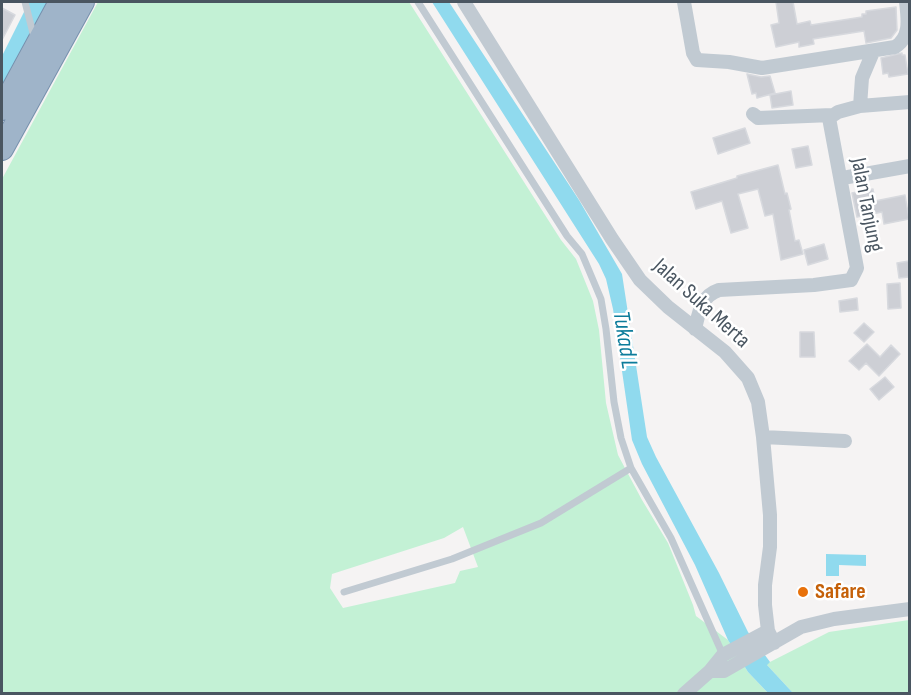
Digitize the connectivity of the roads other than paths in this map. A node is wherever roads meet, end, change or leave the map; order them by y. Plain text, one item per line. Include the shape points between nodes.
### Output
1 (25, 2) edge
2 (60, 2) edge
3 (83, 2) edge
4 (418, 2) edge
5 (464, 2) edge
6 (684, 2) edge
7 (906, 2) edge
8 (33, 36) junction
9 (873, 52) junction
10 (909, 102) edge
11 (860, 106) junction
12 (2, 109) edge
13 (753, 114) dead end
14 (832, 115) junction
15 (2, 149) edge
16 (909, 166) edge
17 (849, 177) dead end
18 (695, 329) junction
19 (763, 437) junction
20 (845, 441) dead end
21 (631, 468) junction
22 (344, 592) dead end
23 (909, 609) edge
24 (766, 640) junction
25 (726, 653) junction
26 (710, 671) junction
27 (684, 693) edge

1 - 8 lane
2 - 8 highway
3 - 15 highway
4 - 21 lane via 591,271 601,299 614,402
5 - 18 street, Jalan Suka Merta via 640,280
6 - 9 street via 697,60 762,68
7 - 9 street via 909,24 903,43
8 - 12 highway
9 - 11 street via 862,78
10 - 11 street
11 - 14 street
13 - 14 street
14 - 18 street, Jalan Tanjung via 829,125 857,268 855,274 851,280 832,284 719,290 705,298
16 - 17 street
18 - 19 street, Jalan Suka Merta via 725,352 748,378 758,402
19 - 20 street
19 - 24 street, Jalan Suka Merta via 770,515
21 - 22 lane via 541,523 452,559
21 - 25 lane via 671,538 703,613
23 - 24 street via 834,619
24 - 25 street
24 - 26 street via 738,664
25 - 26 street
26 - 27 street

